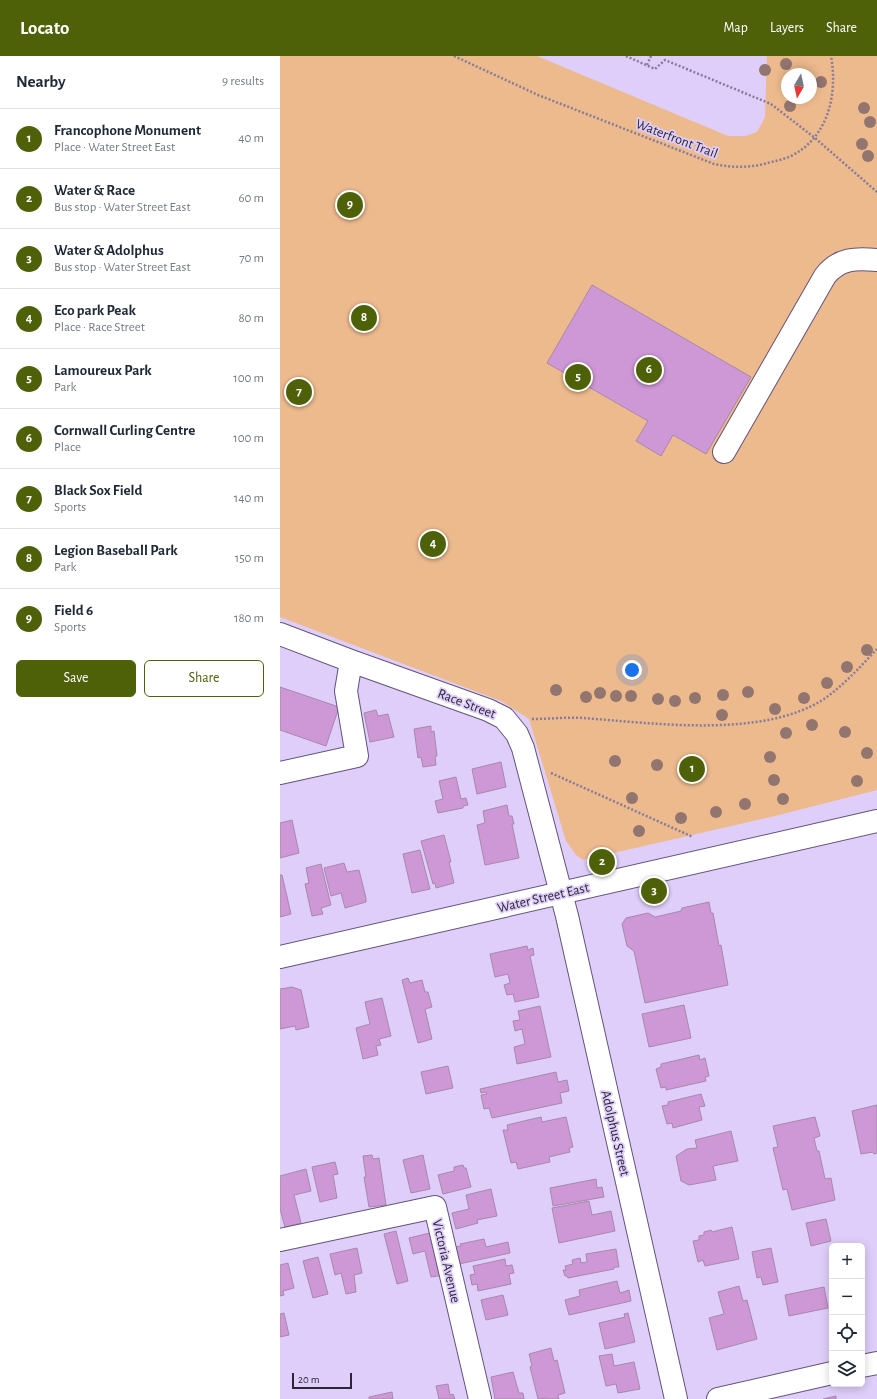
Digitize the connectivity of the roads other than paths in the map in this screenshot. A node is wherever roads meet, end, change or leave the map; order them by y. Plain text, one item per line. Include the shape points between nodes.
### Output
1 (877, 260) edge
2 (724, 452) dead end
3 (280, 634) edge
4 (350, 661) junction
5 (280, 773) edge
6 (877, 821) edge
7 (554, 868) joint
8 (561, 893) junction
9 (280, 957) edge
10 (280, 1240) edge
11 (877, 1363) edge
12 (865, 1365) edge
13 (829, 1374) edge
14 (480, 1399) edge
15 (676, 1399) edge
16 (718, 1399) edge

1 - 2 street via 852,259 830,270
3 - 4 street, Race Street
4 - 5 street via 346,691 357,756
4 - 7 street, Race Street via 504,718 517,734 528,762
6 - 8 street, Water Street East
7 - 8 street, Adolphus Street
8 - 9 street, Water Street East
8 - 15 street, Adolphus Street
10 - 14 street, Victoria Avenue via 435,1207
11 - 12 street
13 - 16 street

